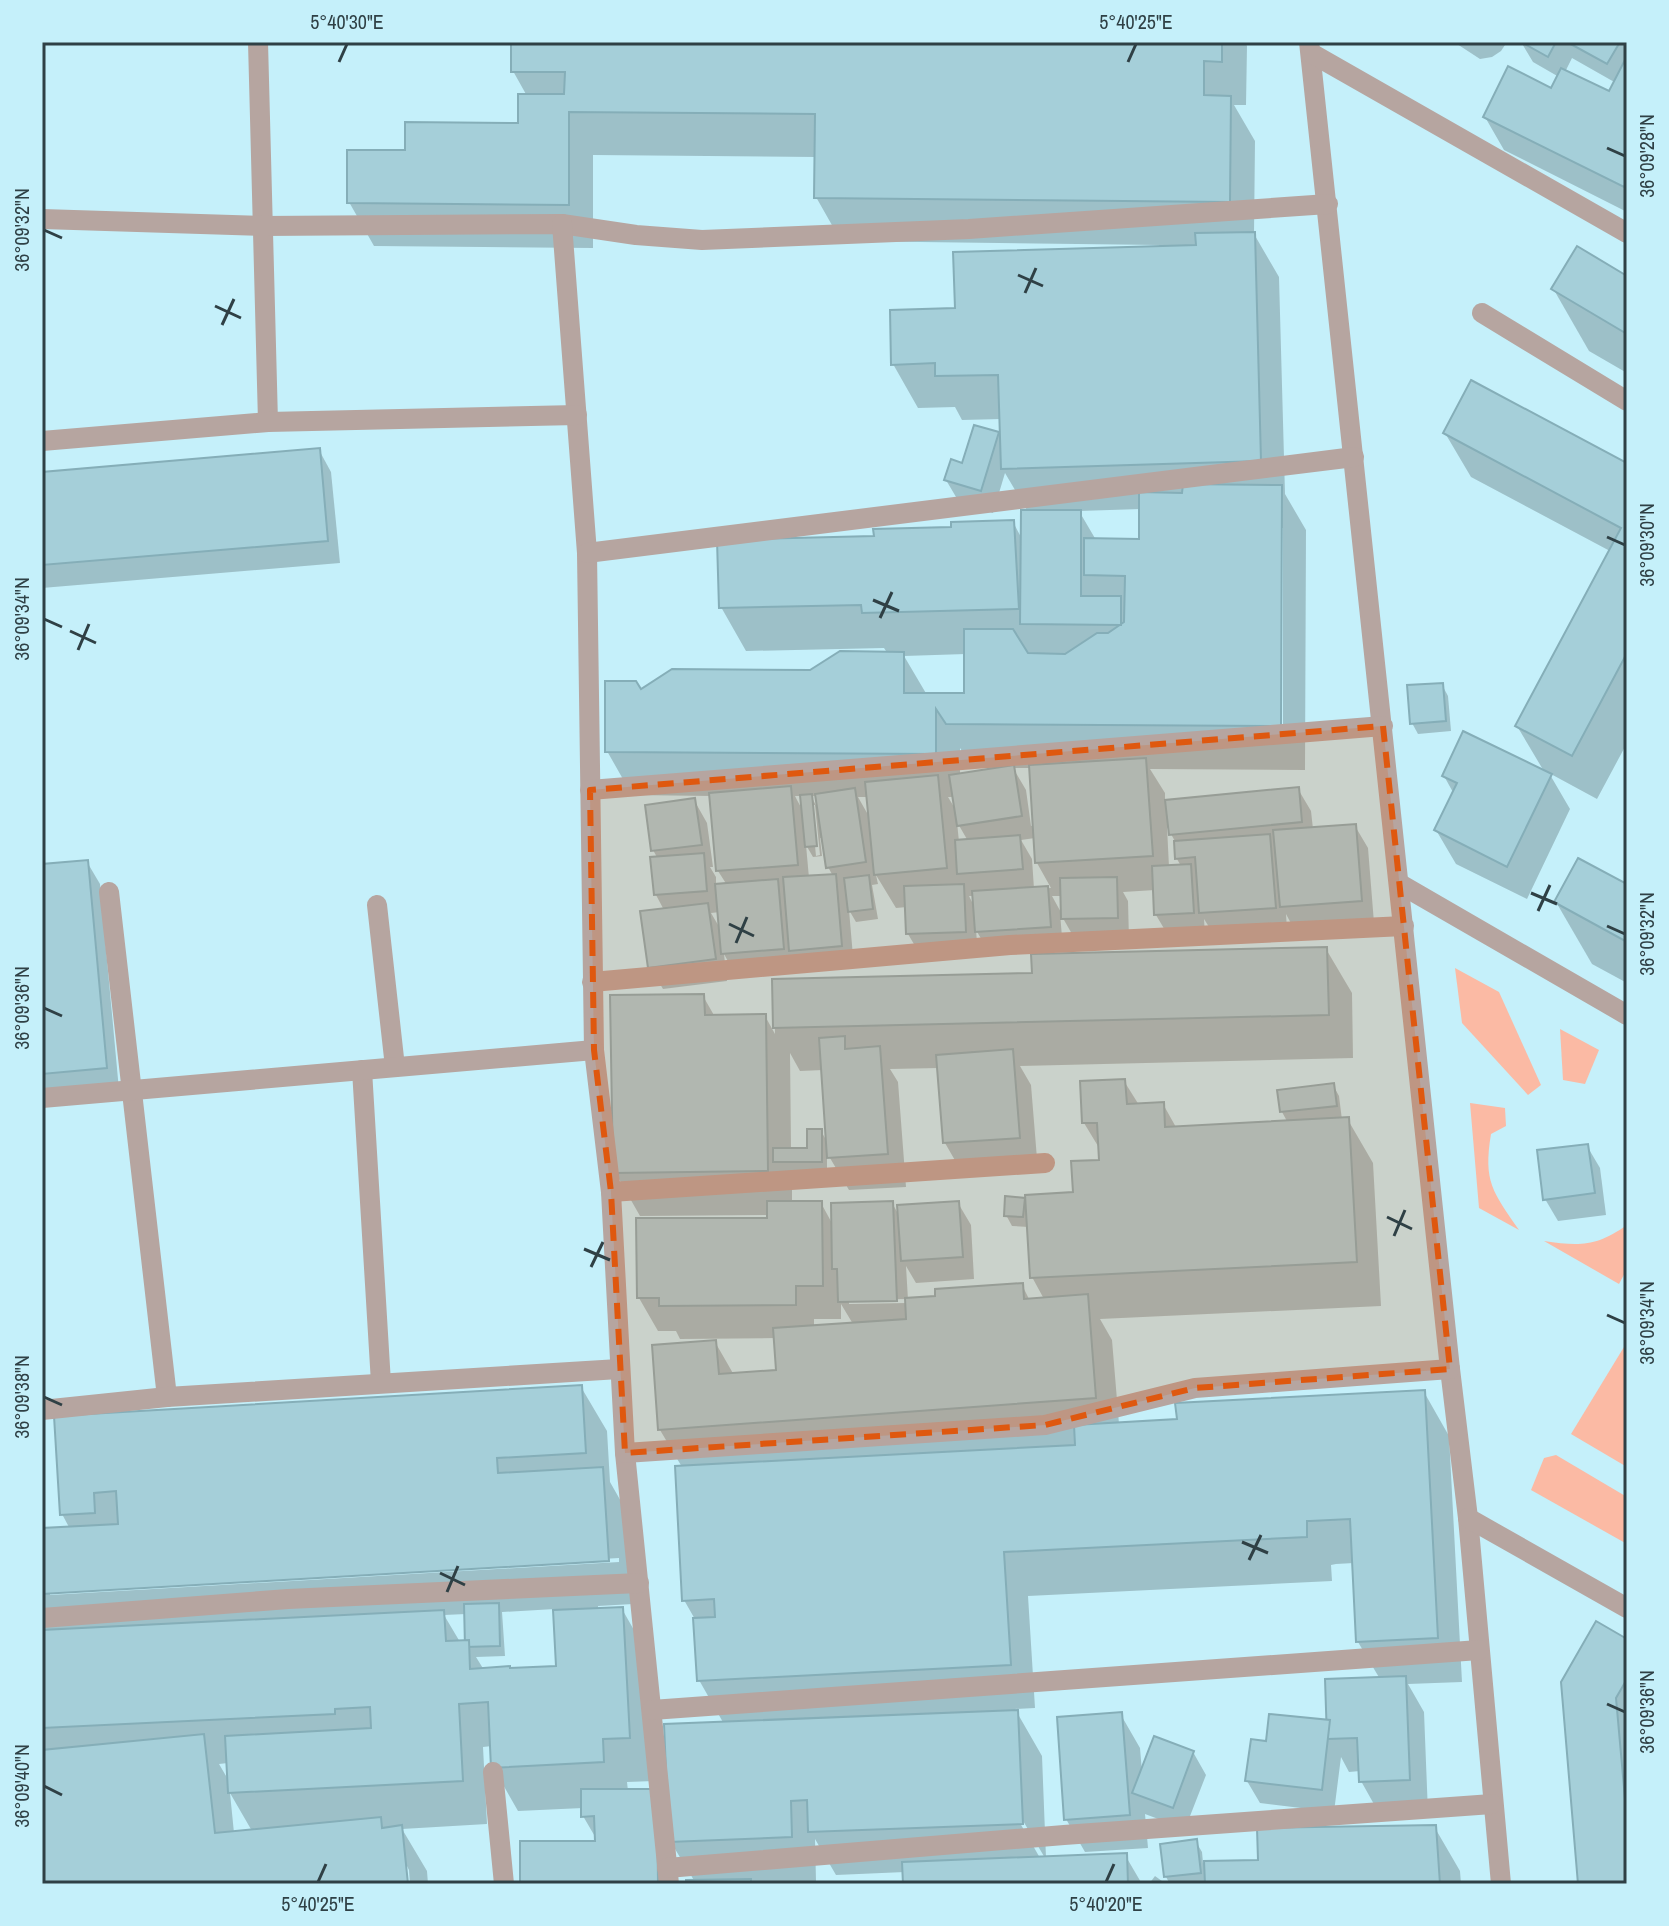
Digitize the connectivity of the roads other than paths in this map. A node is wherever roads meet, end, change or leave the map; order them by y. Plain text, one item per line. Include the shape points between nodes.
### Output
1 (258, 42) edge
2 (1310, 48) edge
3 (1328, 204) junction
4 (42, 219) edge
5 (562, 224) junction
6 (263, 226) junction
7 (1627, 233) edge
8 (1482, 313) dead end
9 (1627, 401) edge
10 (577, 415) junction
11 (268, 422) junction
12 (42, 441) edge
13 (1354, 457) junction
14 (587, 553) junction
15 (1383, 726) junction
16 (590, 790) junction
17 (1400, 884) junction
18 (109, 892) dead end
19 (377, 905) dead end
20 (1404, 926) junction
21 (592, 982) junction
22 (1627, 1015) edge
23 (594, 1050) junction
24 (395, 1067) junction
25 (362, 1070) junction
26 (131, 1091) junction
27 (42, 1098) edge
28 (1045, 1163) dead end
29 (611, 1192) junction
30 (619, 1369) junction
31 (1450, 1369) junction
32 (381, 1383) junction
33 (167, 1397) junction
34 (42, 1410) edge
35 (625, 1453) junction
36 (1468, 1518) junction
37 (639, 1583) junction
38 (1627, 1608) edge
39 (42, 1618) edge
40 (1479, 1650) junction
41 (652, 1710) junction
42 (493, 1772) dead end
43 (1492, 1804) junction
44 (668, 1876) edge
45 (504, 1884) edge
46 (1501, 1884) edge

1 - 6 street
2 - 3 street
2 - 7 street
3 - 5 street via 969,229 702,240
3 - 13 street
4 - 6 street
5 - 6 street
5 - 10 street
6 - 11 street
8 - 9 street
10 - 11 street
10 - 14 street
11 - 12 street
13 - 14 street
13 - 15 street
14 - 16 street
15 - 16 street
15 - 17 street
16 - 21 street
17 - 20 street
17 - 22 street
18 - 26 street
19 - 24 street
20 - 21 street via 1010,945
20 - 31 street
21 - 23 street
23 - 24 street
23 - 29 street
24 - 25 street
25 - 26 street
25 - 32 street
26 - 27 street
26 - 33 street
28 - 29 street
29 - 30 street
30 - 32 street
30 - 35 street
31 - 35 street via 1195,1388 1045,1425
31 - 36 street
32 - 33 street
33 - 34 street
35 - 37 street
36 - 38 street
36 - 40 street
37 - 39 street via 288,1599
37 - 41 street
40 - 41 street
40 - 43 street
41 - 44 street
42 - 45 street
43 - 44 street via 1064,1835
43 - 46 street

